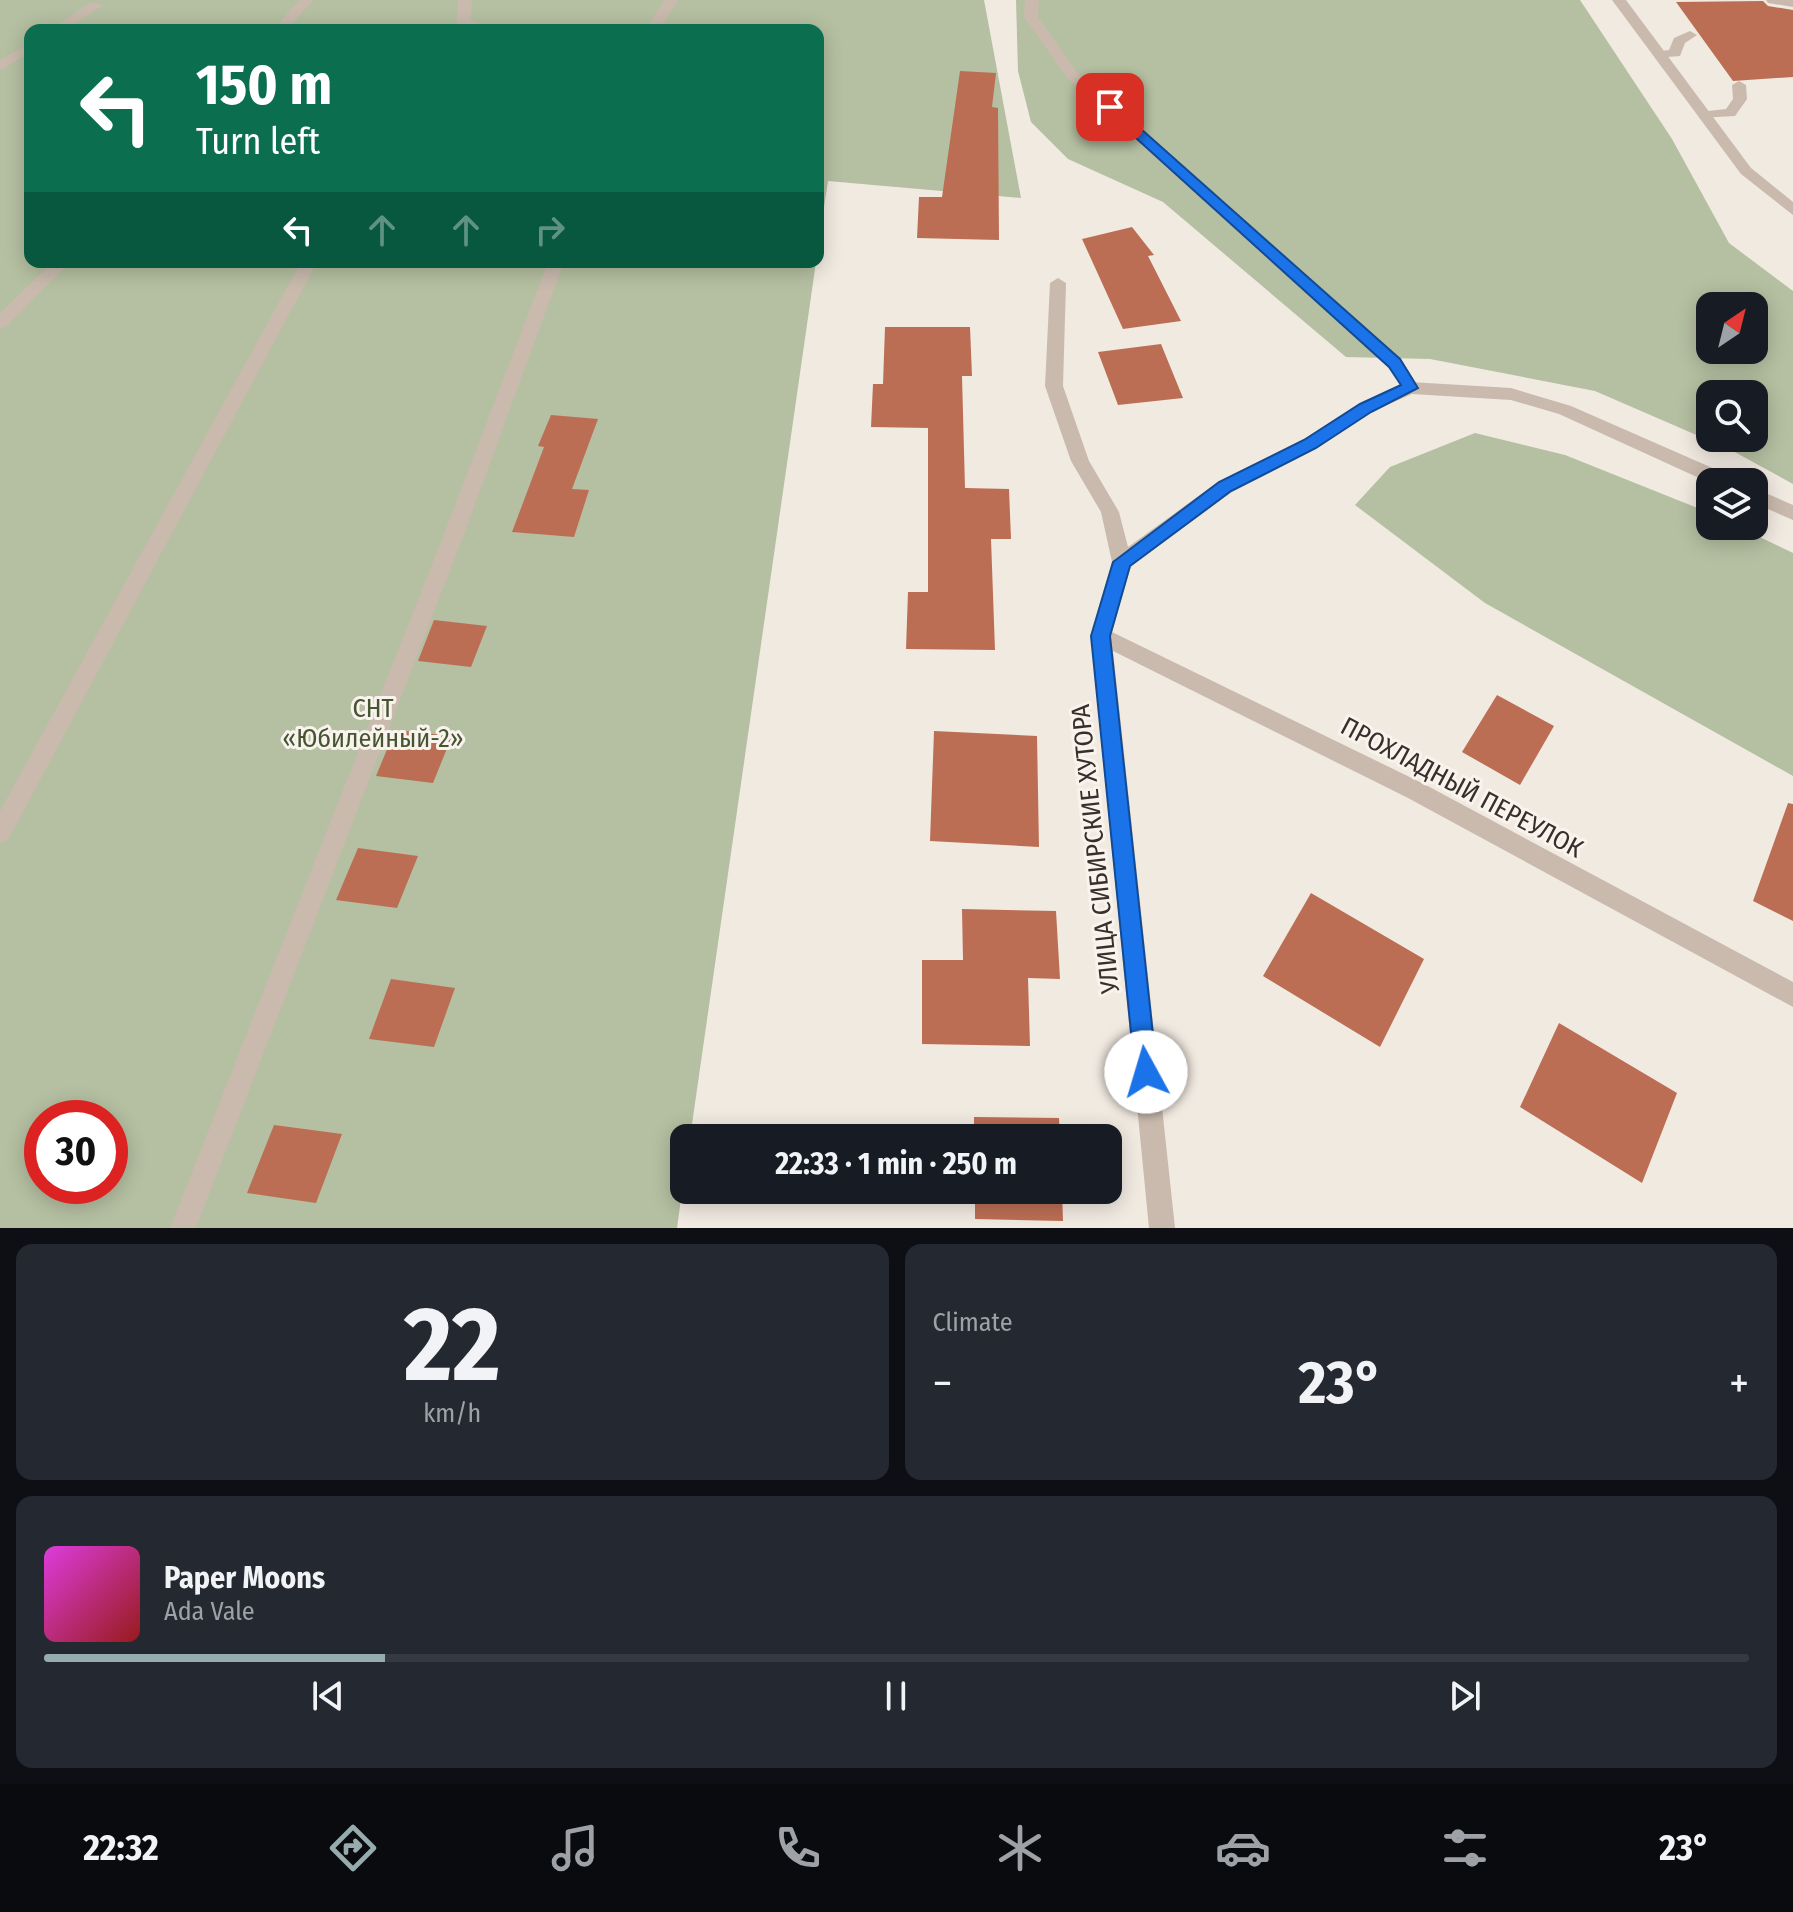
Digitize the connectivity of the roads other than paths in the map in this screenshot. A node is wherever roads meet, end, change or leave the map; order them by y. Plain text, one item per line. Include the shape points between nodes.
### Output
1 (306, 0) edge
2 (465, 0) edge
3 (671, 0) edge
4 (1032, 0) edge
5 (1619, 0) edge
6 (1773, 0) edge
7 (1793, 3) edge
8 (96, 5) dead end
9 (66, 24) edge
10 (285, 24) edge
11 (465, 24) edge
12 (656, 24) edge
13 (1690, 35) dead end
14 (24, 51) edge
15 (1660, 55) junction
16 (0, 66) edge
17 (1739, 85) dead end
18 (1704, 115) junction
19 (1793, 210) edge
20 (56, 268) edge
21 (306, 268) edge
22 (554, 268) edge
23 (1058, 283) dead end
24 (0, 323) edge
25 (1410, 388) junction
26 (1696, 469) edge
27 (1768, 501) edge
28 (1793, 513) edge
29 (1122, 562) junction
30 (1101, 636) junction
31 (0, 833) edge
32 (1793, 995) edge
33 (183, 1228) edge
34 (1162, 1228) edge

1 - 10 street
2 - 11 street
3 - 12 street
4 - 25 street via 1031,17 1072,75 1395,363
5 - 15 street
6 - 7 street
8 - 9 street
13 - 15 street via 1679,41 1675,53
14 - 16 street
15 - 18 street
17 - 18 street via 1740,99 1730,113
18 - 19 street via 1746,171
20 - 24 street
21 - 31 street
22 - 33 street
23 - 29 street, УЛИЦА СИБИРСКИЕ ХУТОРА via 1054,386 1080,461 1110,512
25 - 26 street via 1511,394 1565,410
25 - 29 street via 1225,487
27 - 28 street
29 - 30 street, УЛИЦА СИБИРСКИЕ ХУТОРА
30 - 32 street, ПРОХЛАДНЫЙ ПЕРЕУЛОК via 1416,791
30 - 34 street, УЛИЦА СИБИРСКИЕ ХУТОРА

